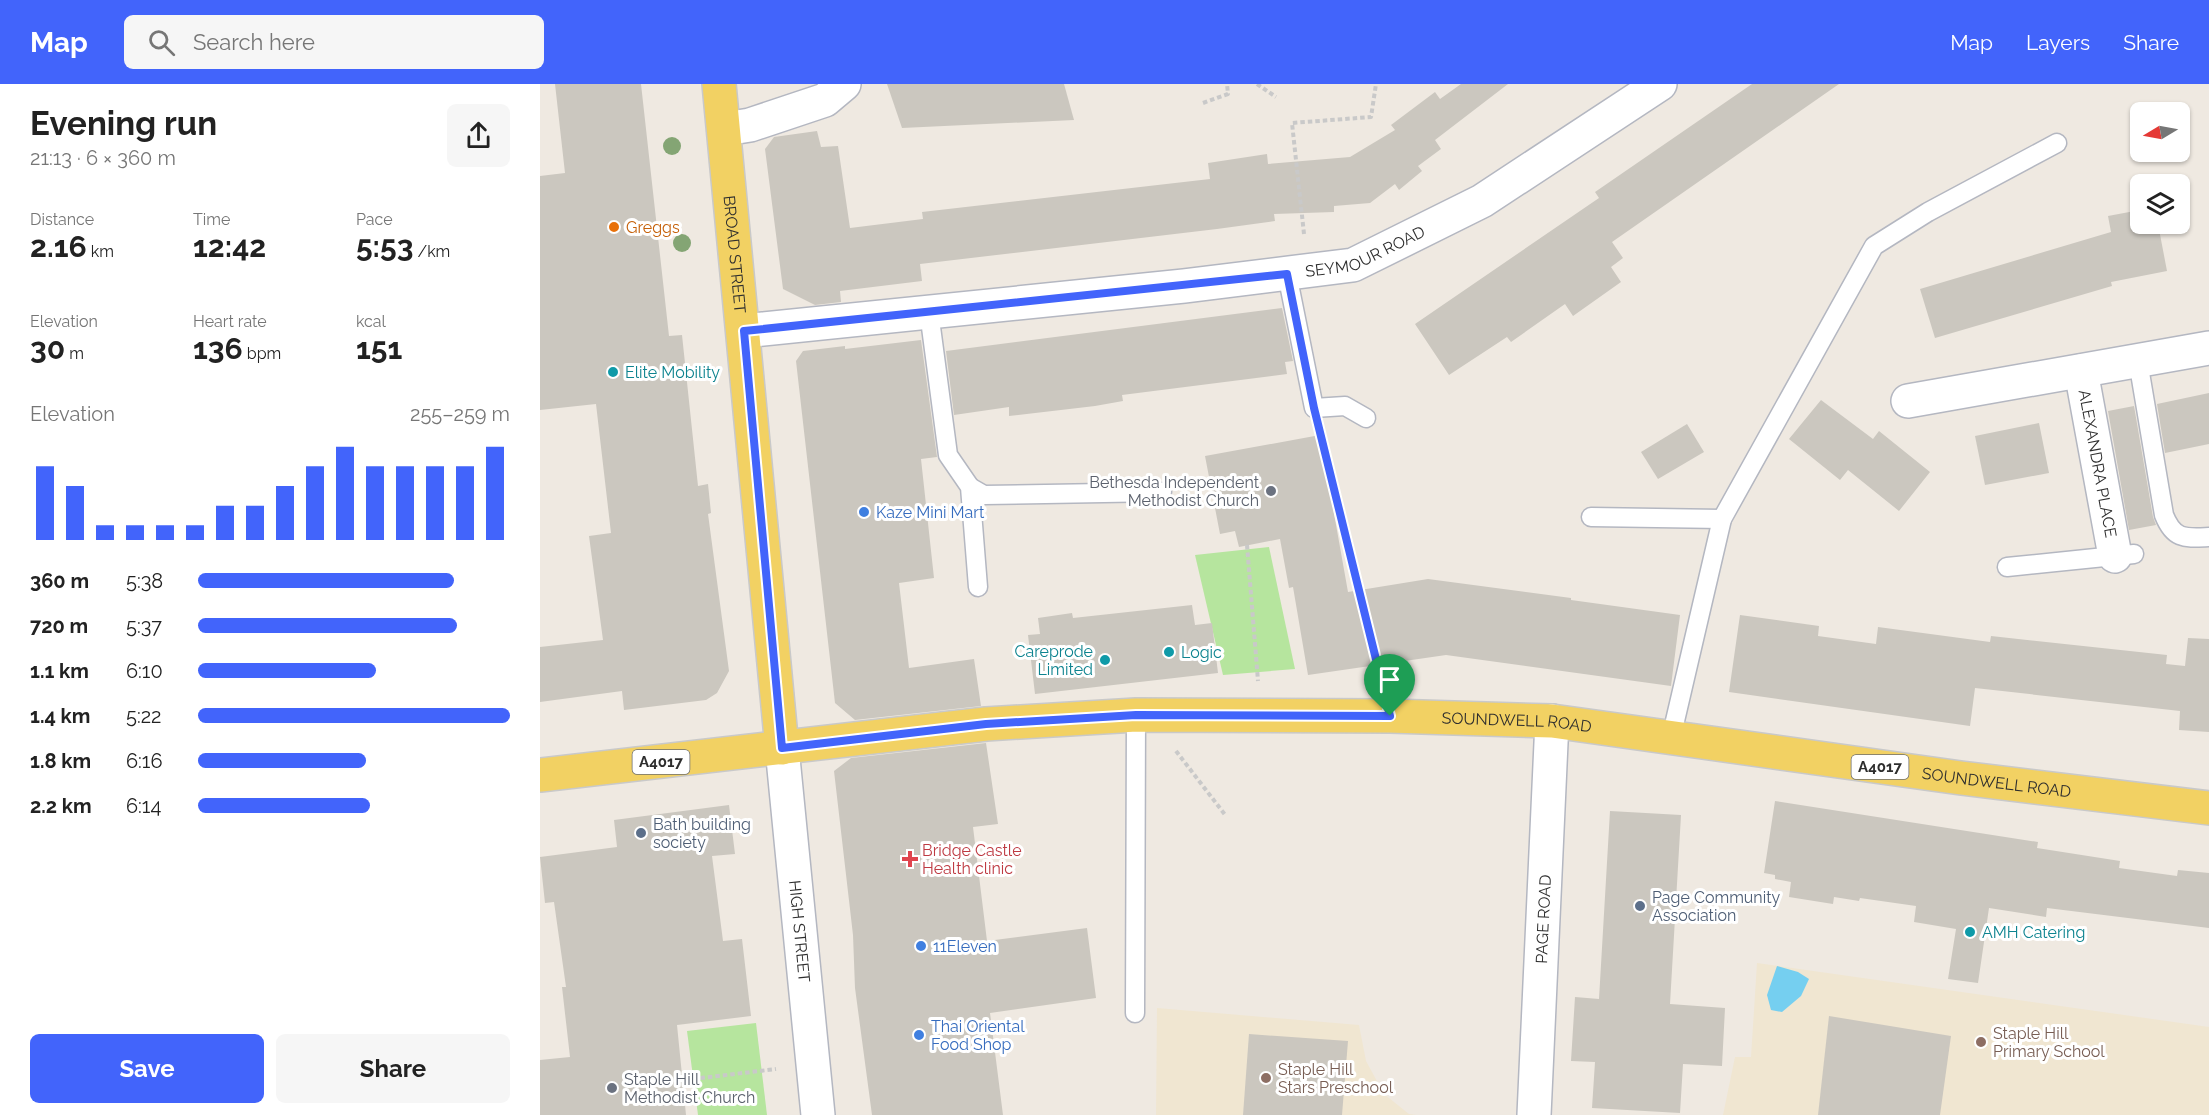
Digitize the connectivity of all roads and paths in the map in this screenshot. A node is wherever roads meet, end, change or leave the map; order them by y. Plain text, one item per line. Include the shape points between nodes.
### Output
1 (719, 84) edge
2 (844, 84) edge
3 (1227, 84) edge
4 (1257, 84) edge
5 (1376, 84) edge
6 (1660, 84) edge
7 (1276, 97) dead end
8 (1203, 103) dead end
9 (725, 129) junction
10 (2056, 143) dead end
11 (1298, 272) junction
12 (929, 312) junction
13 (744, 331) junction
14 (2209, 348) edge
15 (2138, 361) junction
16 (2081, 371) junction
17 (1908, 401) dead end
18 (1314, 408) junction
19 (1366, 418) dead end
20 (970, 487) junction
21 (1162, 492) dead end
22 (1591, 517) dead end
23 (1722, 519) junction
24 (2209, 537) edge
25 (1246, 545) dead end
26 (2124, 555) joint
27 (2007, 567) dead end
28 (978, 587) dead end
29 (1260, 714) junction
30 (1142, 715) junction
31 (1390, 716) junction
32 (1552, 721) junction
33 (1671, 738) junction
34 (782, 748) junction
35 (540, 775) edge
36 (2209, 808) edge
37 (1226, 816) dead end
38 (1135, 1013) dead end
39 (813, 1065) junction
40 (693, 1079) dead end
41 (818, 1115) edge
42 (1534, 1115) edge

1 - 9 main road, BROAD STREET
2 - 9 street via 825,100 750,125
3 - 8 path via 1228,94
4 - 7 path
5 - 11 path via 1371,117 1292,123
6 - 11 street, SEYMOUR ROAD via 1482,201 1353,265
9 - 13 main road, BROAD STREET
10 - 23 lane via 1874,246
11 - 12 street, SEYMOUR ROAD
11 - 18 lane
12 - 13 street, SEYMOUR ROAD
12 - 20 lane via 948,455
13 - 34 main road, BROAD STREET
14 - 15 street, ALEXANDRA PLACE
15 - 16 street, ALEXANDRA PLACE
15 - 24 lane via 2169,529 2184,538
16 - 17 street, ALEXANDRA PLACE
16 - 26 street, ALEXANDRA PLACE
18 - 19 lane via 1346,406
18 - 31 path
20 - 21 lane via 984,495
20 - 28 lane
22 - 23 lane
23 - 33 lane
25 - 29 path
26 - 27 lane
29 - 30 main road, SOUNDWELL ROAD / A4017
29 - 31 main road, SOUNDWELL ROAD / A4017
30 - 34 main road, SOUNDWELL ROAD / A4017 via 986,724
30 - 37 path
30 - 38 lane
31 - 32 main road, SOUNDWELL ROAD / A4017
32 - 33 main road, SOUNDWELL ROAD / A4017
32 - 42 street, PAGE ROAD
33 - 36 main road, SOUNDWELL ROAD / A4017
34 - 35 main road, A4017
34 - 39 street, HIGH STREET
39 - 40 path
39 - 41 street, HIGH STREET

